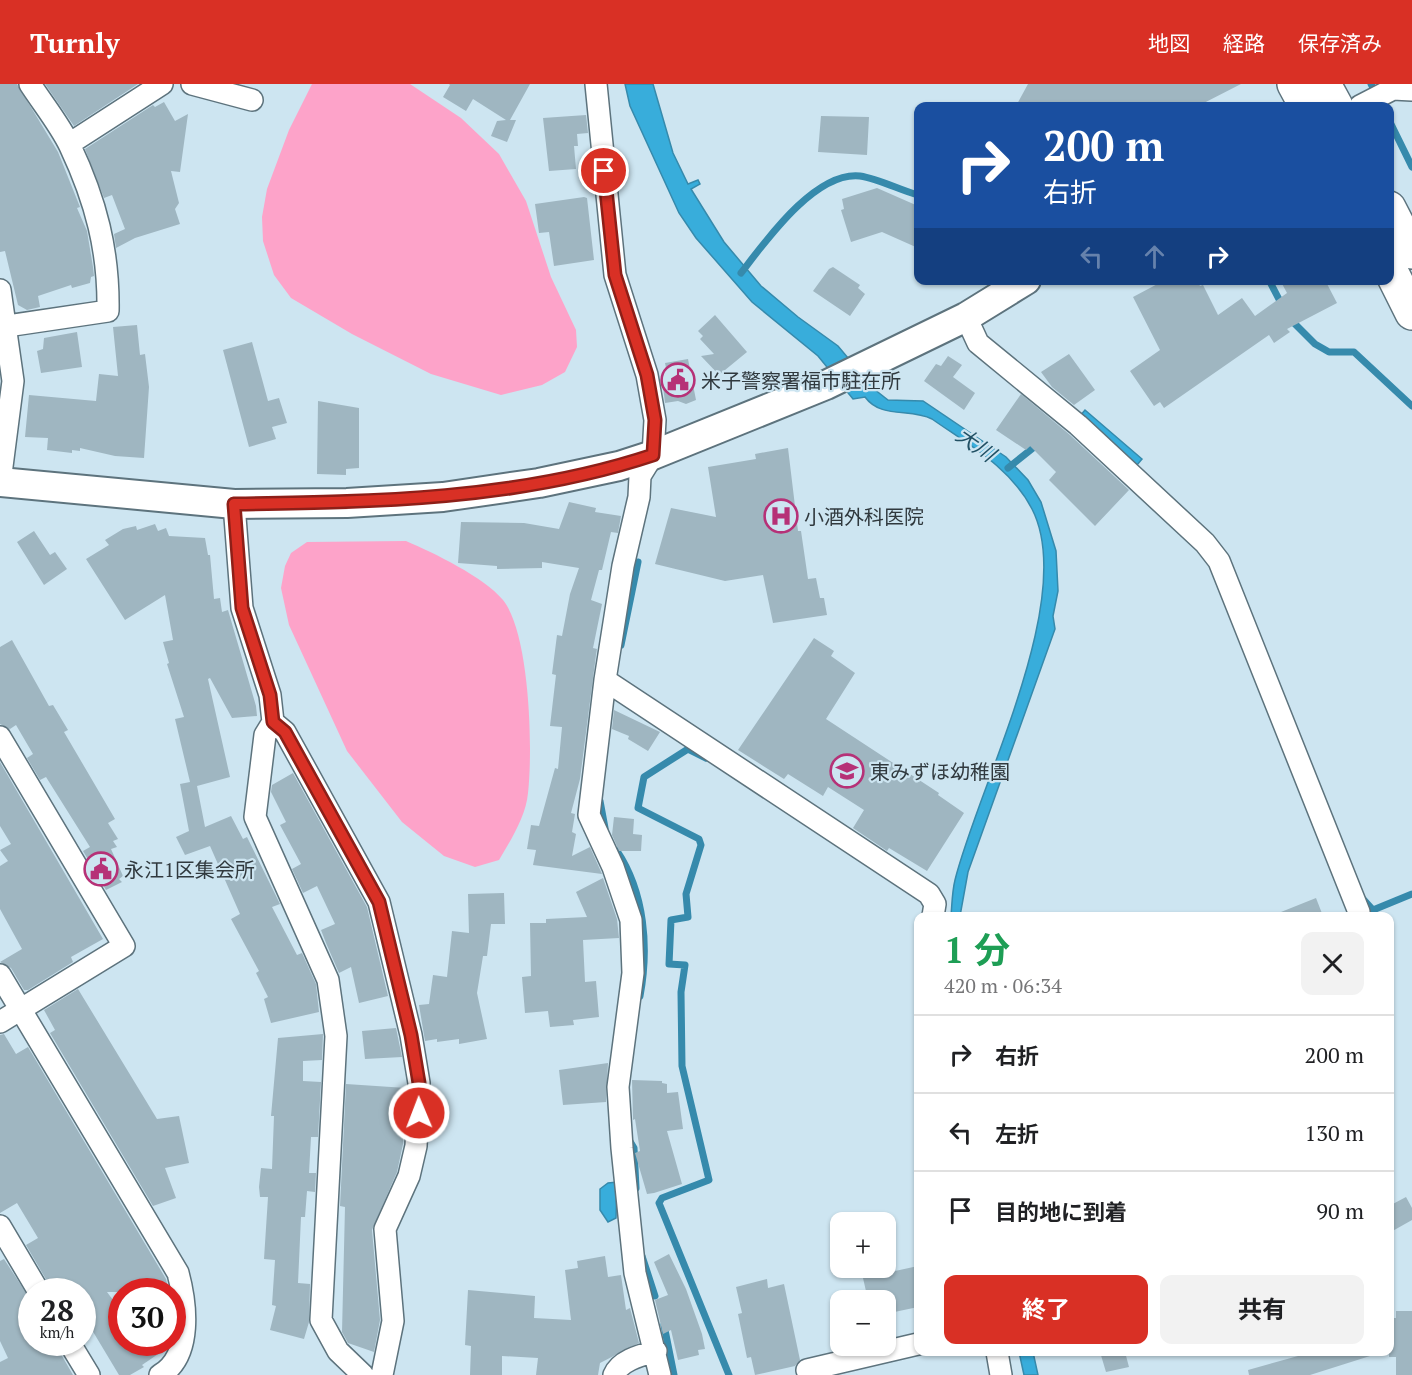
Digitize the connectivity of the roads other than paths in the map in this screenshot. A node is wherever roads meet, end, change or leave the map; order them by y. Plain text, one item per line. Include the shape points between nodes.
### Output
1 (30, 84) edge
2 (162, 84) edge
3 (192, 84) edge
4 (596, 84) edge
5 (1294, 84) edge
6 (1324, 84) edge
7 (1400, 88) edge
8 (252, 100) dead end
9 (1304, 102) edge
10 (1333, 102) edge
11 (1369, 102) edge
12 (69, 144) junction
13 (1394, 218) edge
14 (1412, 252) edge
15 (1394, 277) edge
16 (1018, 285) edge
17 (0, 290) edge
18 (1412, 312) edge
19 (966, 317) junction
20 (3, 326) edge
21 (653, 455) junction
22 (0, 482) edge
23 (234, 504) junction
24 (605, 680) junction
25 (273, 722) junction
26 (0, 737) edge
27 (934, 912) edge
28 (1359, 912) dead end
29 (0, 975) edge
30 (20, 1009) junction
31 (0, 1022) edge
32 (0, 1226) edge
33 (31, 1278) edge
34 (914, 1345) edge
35 (656, 1351) junction
36 (77, 1356) edge
37 (998, 1356) edge
38 (807, 1370) dead end
39 (88, 1375) edge
40 (160, 1375) edge
41 (363, 1375) edge
42 (382, 1375) edge
43 (614, 1375) edge
44 (660, 1375) edge
45 (1001, 1375) edge

1 - 12 street
2 - 12 street
3 - 8 street
4 - 21 street via 615,275 647,375 655,420
5 - 9 highway
6 - 10 highway
7 - 11 street
12 - 20 street via 99,217 108,275 108,311
13 - 14 highway
15 - 18 highway
16 - 19 street
17 - 20 street
19 - 21 street via 826,385
19 - 28 street via 978,344 1078,425 1205,543 1219,561
20 - 22 street via 13,381
21 - 23 street via 540,483 443,497
21 - 24 street via 639,476 639,497 622,566
22 - 23 street
23 - 25 street via 242,608 270,695
24 - 27 street via 929,894 935,904
24 - 35 street via 589,815 631,920 633,973 618,1087 635,1273
25 - 41 street via 265,735 255,817 328,980 336,1036 321,1320 334,1346
25 - 42 street via 285,732 379,902 411,1035 419,1083 419,1113 409,1176 386,1222 393,1321
26 - 30 street via 124,946
29 - 30 street
30 - 31 street
30 - 40 street via 177,1273 186,1302 183,1341 167,1371
32 - 33 street
34 - 38 street
35 - 43 street via 636,1357
35 - 44 street
36 - 39 street
37 - 45 street

